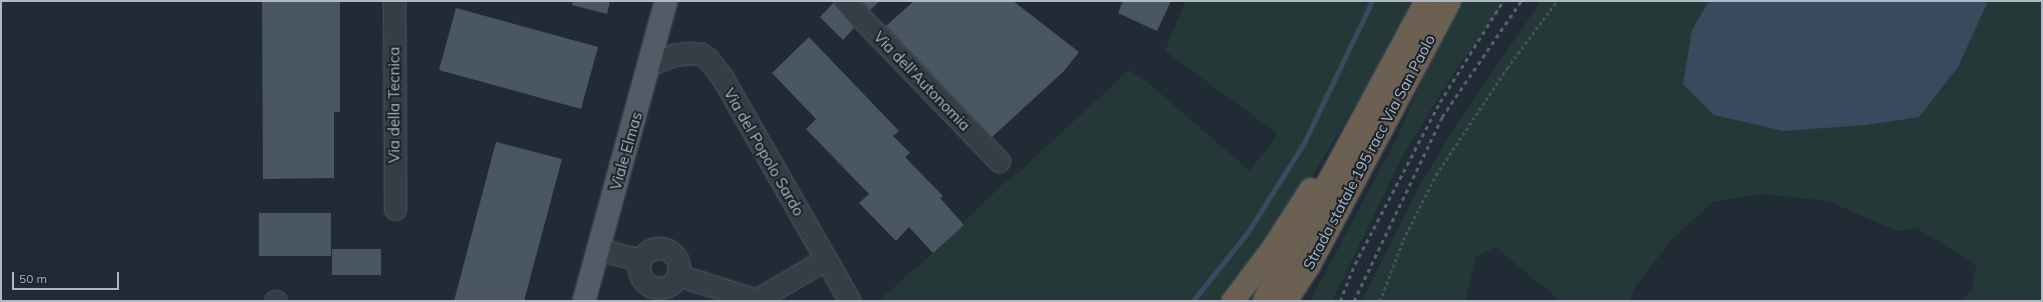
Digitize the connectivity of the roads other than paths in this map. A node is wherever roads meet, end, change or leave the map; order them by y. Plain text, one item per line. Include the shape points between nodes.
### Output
1 (394, 1) edge
2 (666, 1) edge
3 (845, 1) edge
4 (1423, 6) edge
5 (1445, 9) edge
6 (649, 65) junction
7 (1344, 155) junction
8 (999, 162) dead end
9 (395, 209) dead end
10 (598, 249) junction
11 (826, 259) junction
12 (640, 260) junction
13 (1309, 266) junction
14 (678, 275) junction
15 (584, 301) edge
16 (850, 301) edge
17 (1233, 301) edge
18 (1264, 301) edge
19 (1286, 301) edge
20 (1302, 301) edge

1 - 9 street, Via della Tecnica
2 - 6 main road, Viale Elmas
3 - 8 street, Via dell'Autonomia
4 - 7 highway, Strada statale 195 racc Via San Paolo
5 - 13 highway, Strada statale 195 racc Via San Paolo
6 - 10 main road, Viale Elmas
6 - 11 street, Via del Popolo Sardo via 674,55 689,53 701,54 708,59 722,77
7 - 17 highway via 1323,171 1273,248
7 - 18 highway, Strada statale 195 racc Via San Paolo
10 - 12 street
10 - 15 main road, Viale Elmas
11 - 14 street via 756,300
11 - 16 street, Via del Popolo Sardo
12 - 14 street via 649,250 669,250 678,261
12 - 14 street via 641,279 652,287 664,288
13 - 19 highway, Strada statale 195 racc Via San Paolo
13 - 20 highway via 1307,292

